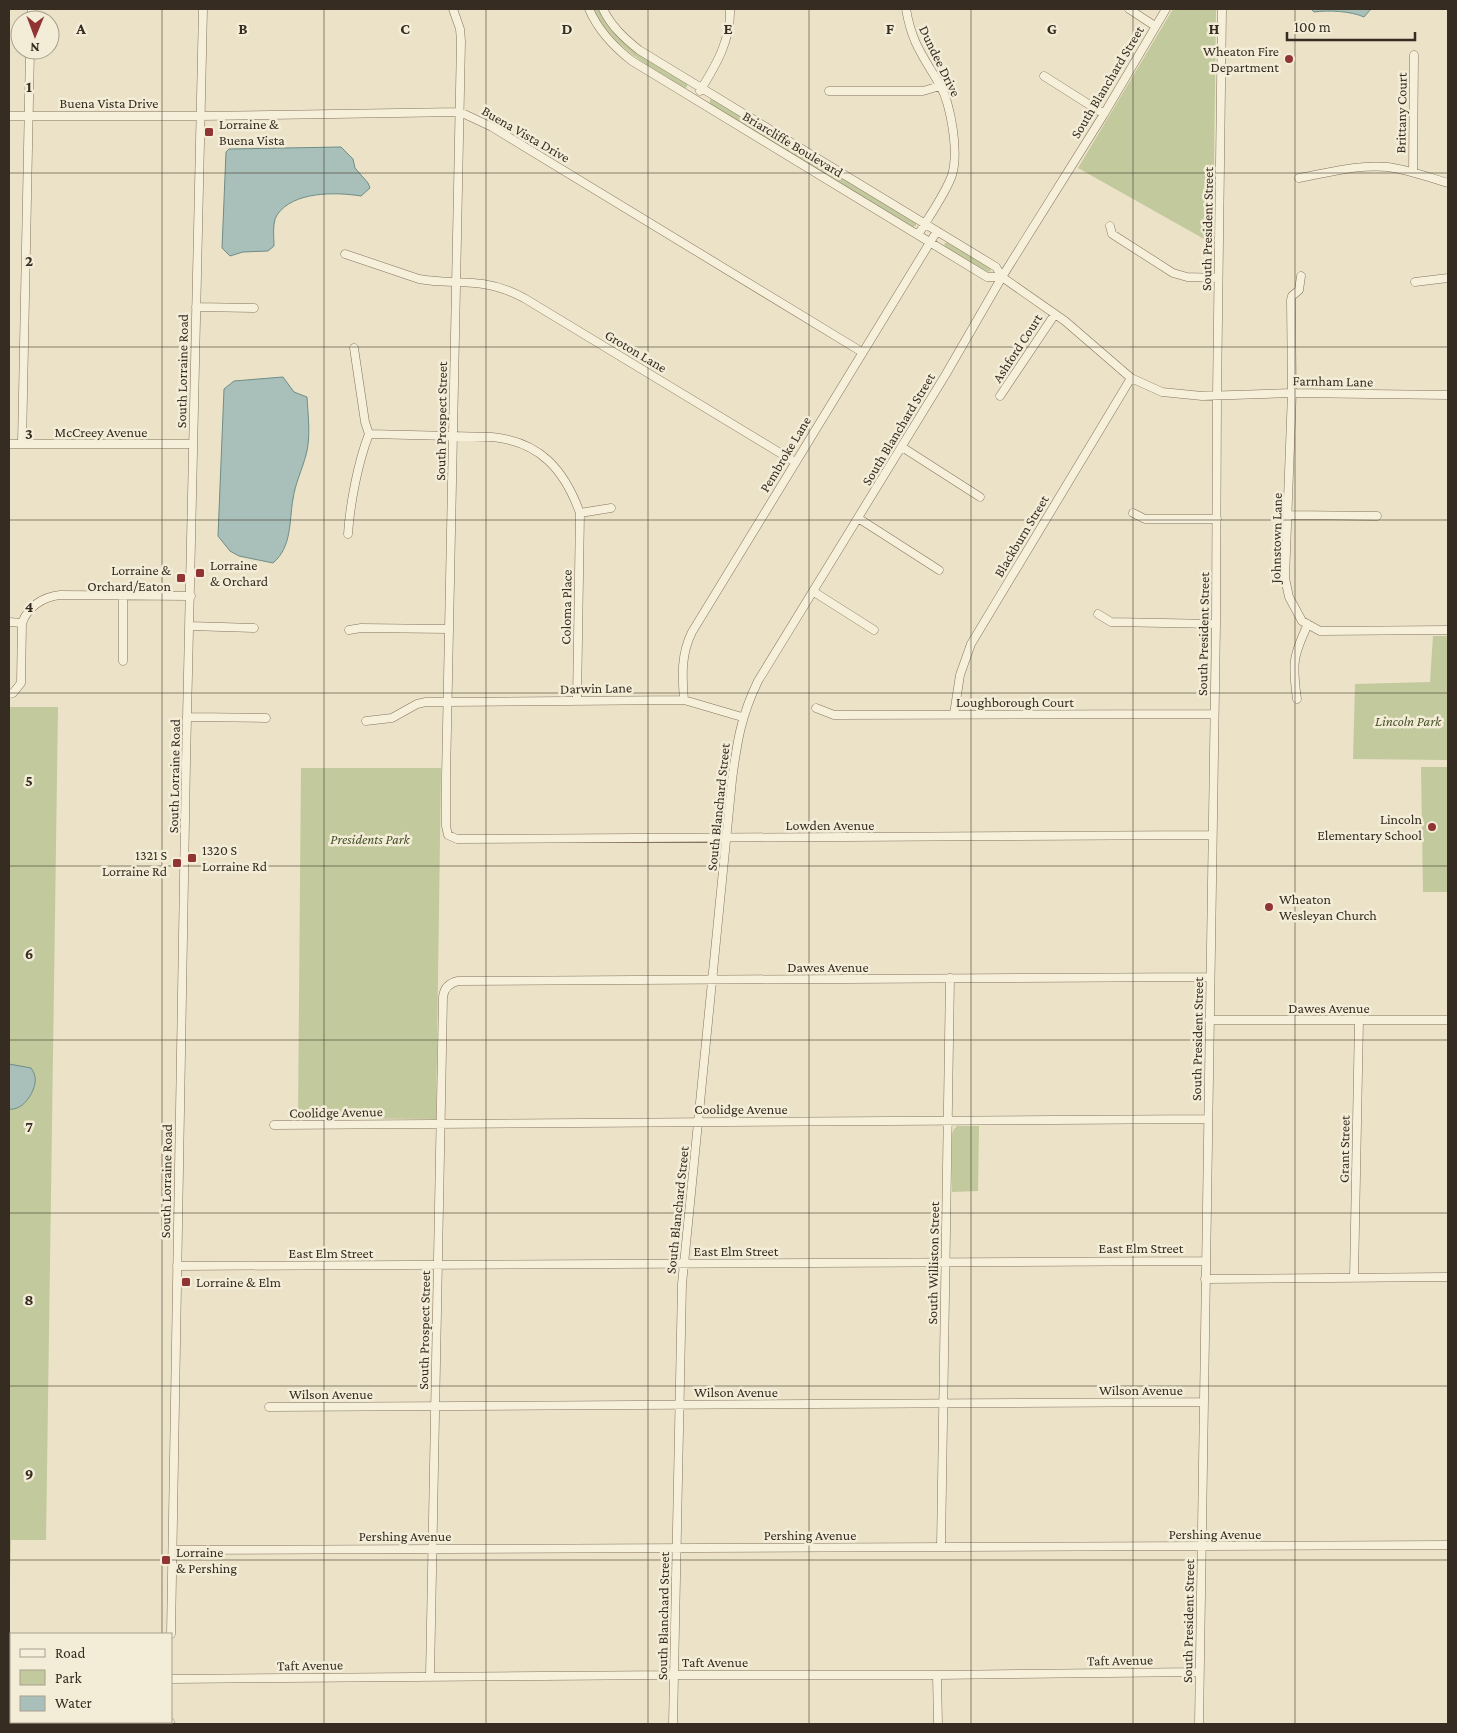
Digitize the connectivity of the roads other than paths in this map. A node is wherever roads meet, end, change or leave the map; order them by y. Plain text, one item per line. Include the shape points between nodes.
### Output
1 (203, 9) edge
2 (453, 9) edge
3 (589, 9) edge
4 (603, 9) edge
5 (730, 9) edge
6 (906, 9) edge
7 (1129, 9) edge
8 (1166, 9) edge
9 (1222, 9) edge
10 (1155, 26) junction
11 (1414, 55) dead end
12 (30, 60) edge
13 (1044, 76) dead end
14 (940, 86) junction
15 (702, 88) junction
16 (829, 91) dead end
17 (695, 99) junction
18 (460, 112) junction
19 (1104, 114) junction
20 (9, 116) edge
21 (29, 116) junction
22 (200, 116) junction
23 (1413, 172) junction
24 (1299, 178) dead end
25 (1448, 183) edge
26 (925, 223) junction
27 (1110, 226) dead end
28 (937, 231) junction
29 (918, 235) junction
30 (930, 242) junction
31 (345, 254) dead end
32 (1301, 276) dead end
33 (1002, 277) junction
34 (1218, 278) junction
35 (1448, 278) edge
36 (456, 282) junction
37 (1415, 282) dead end
38 (196, 307) junction
39 (254, 308) dead end
40 (1055, 314) junction
41 (354, 348) dead end
42 (862, 352) junction
43 (1131, 378) junction
44 (1292, 393) junction
45 (1448, 395) edge
46 (1000, 396) dead end
47 (1217, 396) junction
48 (369, 434) junction
49 (453, 436) junction
50 (9, 444) edge
51 (22, 444) junction
52 (192, 444) junction
53 (902, 447) junction
54 (795, 462) junction
55 (980, 497) dead end
56 (611, 508) dead end
57 (580, 513) junction
58 (1133, 513) dead end
59 (1288, 515) junction
60 (1377, 516) dead end
61 (858, 518) junction
62 (1217, 519) junction
63 (348, 534) dead end
64 (939, 570) dead end
65 (814, 592) junction
66 (123, 596) junction
67 (191, 596) junction
68 (1098, 614) dead end
69 (9, 622) edge
70 (22, 623) junction
71 (1216, 624) junction
72 (1308, 624) junction
73 (190, 626) junction
74 (254, 628) dead end
75 (449, 629) junction
76 (349, 630) dead end
77 (874, 630) dead end
78 (1448, 630) edge
79 (123, 661) dead end
80 (9, 694) edge
81 (1297, 699) dead end
82 (684, 700) junction
83 (577, 701) junction
84 (447, 702) junction
85 (816, 708) dead end
86 (954, 714) junction
87 (1214, 714) junction
88 (188, 717) junction
89 (742, 717) junction
90 (266, 718) dead end
91 (366, 720) dead end
92 (448, 835) joint
93 (1212, 836) junction
94 (727, 838) junction
95 (1210, 977) junction
96 (950, 978) junction
97 (712, 980) junction
98 (447, 986) joint
99 (1209, 1020) junction
100 (1359, 1020) junction
101 (1448, 1020) edge
102 (1208, 1119) junction
103 (948, 1120) junction
104 (698, 1122) junction
105 (440, 1123) junction
106 (274, 1125) dead end
107 (1206, 1260) junction
108 (945, 1262) junction
109 (684, 1264) junction
110 (437, 1265) junction
111 (177, 1266) junction
112 (1448, 1277) edge
113 (1354, 1278) junction
114 (1205, 1279) junction
115 (1203, 1402) junction
116 (943, 1404) junction
117 (680, 1405) junction
118 (269, 1407) dead end
119 (435, 1407) junction
120 (1201, 1546) junction
121 (1448, 1546) edge
122 (941, 1547) junction
123 (676, 1548) junction
124 (433, 1549) junction
125 (172, 1550) junction
126 (171, 1633) edge
127 (1199, 1672) junction
128 (674, 1675) junction
129 (937, 1675) junction
130 (430, 1676) junction
131 (172, 1679) edge
132 (673, 1724) edge
133 (938, 1724) edge
134 (1198, 1724) edge

1 - 22 street, South Lorraine Road
2 - 18 street, South Prospect Street via 461,41
3 - 17 street, Briarcliffe Boulevard via 604,33 632,61
4 - 15 street, Briarcliffe Boulevard via 626,40
5 - 15 street via 730,29 724,47
6 - 14 street, Dundee Drive via 917,48
7 - 10 street
8 - 10 street, South Blanchard Street
9 - 34 street, South President Street
10 - 19 street, South Blanchard Street
11 - 23 street, Brittany Court
12 - 21 street
13 - 19 street
14 - 16 street via 922,91
14 - 26 street, Dundee Drive via 952,125 953,166 949,181
15 - 17 street
15 - 26 street, Briarcliffe Boulevard
17 - 29 street, Briarcliffe Boulevard
18 - 22 street, Buena Vista Drive
18 - 36 street, South Prospect Street
18 - 42 street, Buena Vista Drive via 492,127
19 - 33 street, South Blanchard Street
20 - 21 street, Buena Vista Drive
21 - 22 street, Buena Vista Drive
21 - 51 street
22 - 38 street, South Lorraine Road
23 - 24 street via 1366,167
23 - 25 street
26 - 28 street, Briarcliffe Boulevard
26 - 29 street, Dundee Drive
27 - 34 street via 1112,234 1174,273 1187,277
28 - 30 street, Pembroke Lane
28 - 33 street, Briarcliffe Boulevard via 996,267
29 - 30 street, Briarcliffe Boulevard
30 - 33 street, Briarcliffe Boulevard via 987,277
30 - 42 street, Pembroke Lane
31 - 36 street, Groton Lane via 420,279
32 - 44 street, Johnstown Lane via 1299,290 1291,300
33 - 40 street, Briarcliffe Boulevard
33 - 53 street, South Blanchard Street
34 - 47 street, South President Street
35 - 37 street
36 - 49 street, South Prospect Street
36 - 54 street, Groton Lane via 496,286 524,298
38 - 39 street
38 - 52 street, South Lorraine Road
40 - 43 street, Briarcliffe Boulevard
40 - 46 street, Ashford Court
41 - 48 street
42 - 54 street, Pembroke Lane
43 - 47 street, Briarcliffe Boulevard via 1162,392
43 - 86 street, Blackburn Street via 971,644 960,675
44 - 45 street, Farnham Lane
44 - 47 street, Farnham Lane
44 - 59 street, Johnstown Lane
47 - 62 street, South President Street
48 - 49 street, Coloma Place
48 - 63 street
49 - 57 street, Coloma Place via 499,438 535,451 562,475
49 - 75 street, South Prospect Street
50 - 51 street, McCreey Avenue
51 - 52 street, McCreey Avenue
52 - 67 street, South Lorraine Road
53 - 55 street
53 - 61 street, South Blanchard Street
54 - 82 street, Pembroke Lane via 687,641 683,660
56 - 57 street
57 - 83 street, Coloma Place
58 - 62 street via 1145,519
59 - 60 street
59 - 72 street, Johnstown Lane via 1287,588 1302,621
61 - 64 street
61 - 65 street, South Blanchard Street
62 - 71 street, South President Street
65 - 77 street
65 - 89 street, South Blanchard Street via 758,681
66 - 67 street
66 - 70 street via 54,596 32,607
66 - 79 street
67 - 73 street, South Lorraine Road
68 - 71 street via 1110,622
69 - 70 street
70 - 80 street via 21,683
71 - 87 street, South President Street
72 - 78 street via 1320,631
72 - 81 street via 1296,649 1293,670
73 - 74 street
73 - 88 street, South Lorraine Road
75 - 76 street
75 - 84 street, South Prospect Street
82 - 83 street, Darwin Lane
82 - 89 street, Darwin Lane
83 - 84 street, Darwin Lane
84 - 91 street, Darwin Lane via 426,702 392,718
84 - 92 street, South Prospect Street
85 - 86 street, Loughborough Court via 834,714
86 - 87 street, Loughborough Court
87 - 93 street, South President Street
88 - 90 street
88 - 111 street, South Lorraine Road
89 - 94 street, South Blanchard Street
92 - 94 street, Lowden Avenue via 457,839
93 - 94 street, Lowden Avenue
93 - 95 street, South President Street
94 - 97 street, South Blanchard Street
95 - 96 street, Dawes Avenue
95 - 99 street, South President Street
96 - 97 street, Dawes Avenue
96 - 103 street, South Williston Street
97 - 98 street, Dawes Avenue via 458,981
97 - 104 street, South Blanchard Street
98 - 105 street, South Prospect Street via 442,997
99 - 100 street, Dawes Avenue
99 - 102 street, South President Street
100 - 101 street, Dawes Avenue
100 - 113 street, Grant Street
102 - 103 street, Coolidge Avenue
102 - 107 street, South President Street
103 - 104 street, Coolidge Avenue
103 - 108 street, South Williston Street
104 - 105 street, Coolidge Avenue
104 - 109 street, South Blanchard Street
105 - 106 street, Coolidge Avenue
105 - 110 street, South Prospect Street
107 - 108 street, East Elm Street
107 - 114 street, South President Street
108 - 109 street, East Elm Street
108 - 116 street, South Williston Street
109 - 110 street, East Elm Street
109 - 117 street, South Blanchard Street
110 - 111 street, East Elm Street
110 - 119 street, South Prospect Street
111 - 125 street, South Lorraine Road
112 - 113 street
113 - 114 street
114 - 115 street, South President Street
115 - 116 street, Wilson Avenue
115 - 120 street, South President Street
116 - 117 street, Wilson Avenue
116 - 122 street, South Williston Street
117 - 119 street, Wilson Avenue
117 - 123 street, South Blanchard Street
118 - 119 street, Wilson Avenue
119 - 124 street, South Prospect Street
120 - 121 street, Pershing Avenue
120 - 122 street, Pershing Avenue
120 - 127 street, South President Street
122 - 123 street, Pershing Avenue
123 - 124 street, Pershing Avenue
123 - 128 street, South Blanchard Street
124 - 125 street, Pershing Avenue
124 - 130 street, South Prospect Street
125 - 126 street, South Lorraine Road
127 - 129 street, Taft Avenue
127 - 134 street, South President Street
128 - 129 street, Taft Avenue
128 - 130 street, Taft Avenue
128 - 132 street, South Blanchard Street
129 - 133 street
130 - 131 street, Taft Avenue

